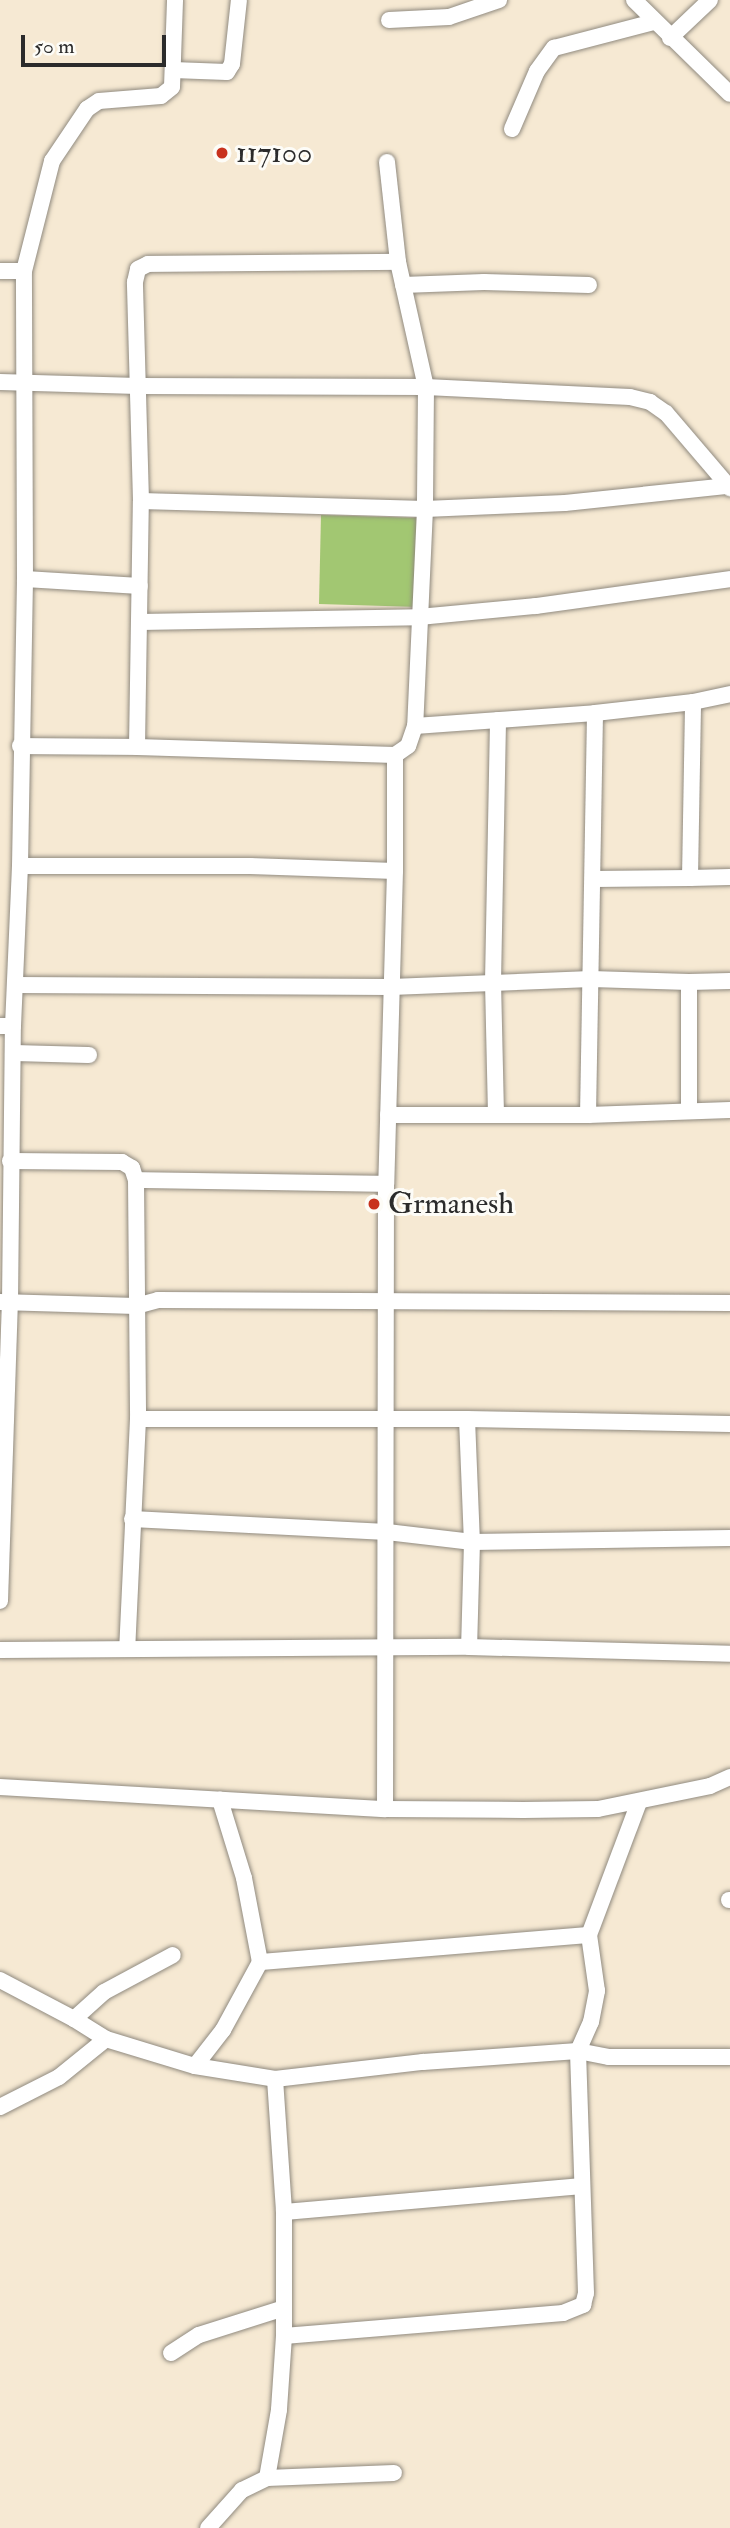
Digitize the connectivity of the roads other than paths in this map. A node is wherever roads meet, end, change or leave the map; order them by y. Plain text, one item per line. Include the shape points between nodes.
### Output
1 (176, 0) edge
2 (239, 0) edge
3 (499, 0) edge
4 (634, 0) edge
5 (710, 0) edge
6 (476, 4) edge
7 (389, 20) dead end
8 (654, 22) junction
9 (670, 38) junction
10 (173, 70) junction
11 (730, 94) edge
12 (512, 129) dead end
13 (387, 162) dead end
14 (398, 262) junction
15 (0, 271) edge
16 (24, 271) junction
17 (403, 285) junction
18 (589, 285) dead end
19 (0, 382) edge
20 (22, 382) junction
21 (138, 386) junction
22 (426, 387) junction
23 (729, 487) edge
24 (141, 500) junction
25 (425, 509) junction
26 (24, 579) junction
27 (730, 579) edge
28 (139, 586) junction
29 (419, 617) junction
30 (140, 622) junction
31 (730, 694) edge
32 (692, 702) junction
33 (596, 713) junction
34 (498, 720) junction
35 (415, 726) junction
36 (20, 746) junction
37 (137, 747) junction
38 (395, 755) junction
39 (20, 866) junction
40 (395, 871) junction
41 (730, 877) edge
42 (690, 878) junction
43 (594, 879) junction
44 (591, 979) junction
45 (730, 981) edge
46 (493, 982) junction
47 (689, 982) junction
48 (15, 985) junction
49 (391, 987) junction
50 (6, 1026) edge
51 (13, 1053) junction
52 (89, 1055) dead end
53 (730, 1110) edge
54 (689, 1111) junction
55 (496, 1114) junction
56 (388, 1115) junction
57 (588, 1115) junction
58 (10, 1161) junction
59 (136, 1180) junction
60 (386, 1184) junction
61 (5, 1303) edge
62 (730, 1303) edge
63 (386, 1304) junction
64 (136, 1306) junction
65 (138, 1419) junction
66 (467, 1419) junction
67 (385, 1420) junction
68 (730, 1424) edge
69 (1, 1501) edge
70 (132, 1519) junction
71 (387, 1532) junction
72 (730, 1538) edge
73 (472, 1542) junction
74 (0, 1601) edge
75 (469, 1647) junction
76 (383, 1648) junction
77 (127, 1649) junction
78 (0, 1650) edge
79 (730, 1654) edge
80 (730, 1777) edge
81 (0, 1787) edge
82 (220, 1800) junction
83 (639, 1802) junction
84 (385, 1810) junction
85 (589, 1935) junction
86 (173, 1955) dead end
87 (260, 1962) junction
88 (0, 1980) edge
89 (74, 2018) junction
90 (106, 2039) junction
91 (578, 2051) junction
92 (730, 2057) edge
93 (195, 2066) junction
94 (275, 2079) junction
95 (0, 2107) edge
96 (580, 2186) junction
97 (284, 2212) junction
98 (284, 2308) junction
99 (284, 2336) junction
100 (171, 2353) dead end
101 (394, 2473) dead end
102 (267, 2478) junction
103 (208, 2528) edge

1 - 10 street
2 - 10 street via 232,64 227,72
3 - 6 street
4 - 8 street
5 - 9 street
6 - 7 street via 430,20
8 - 9 street
8 - 12 street via 554,48 537,71
9 - 11 street
10 - 16 street via 172,87 161,96 99,101 87,109 52,161
13 - 14 street
14 - 17 street
14 - 21 street via 148,264 138,269 135,282
15 - 16 street
16 - 20 street
17 - 18 street
17 - 22 street
19 - 20 street
20 - 21 street
20 - 26 street
21 - 22 street
21 - 24 street
22 - 23 street via 630,397 650,402 666,413
22 - 25 street
23 - 25 street via 565,503
24 - 25 street
24 - 28 street
25 - 29 street
26 - 28 street
26 - 36 street
27 - 29 street
28 - 30 street
29 - 30 street
29 - 35 street
30 - 37 street
31 - 32 street
32 - 33 street
32 - 42 street
33 - 34 street
33 - 43 street
34 - 35 street
34 - 46 street
35 - 38 street via 408,746
36 - 37 street
36 - 39 street
37 - 38 street
38 - 40 street
39 - 40 street
39 - 48 street
40 - 49 street
41 - 42 street
42 - 43 street
43 - 44 street
44 - 46 street
44 - 47 street
44 - 57 street
45 - 47 street
46 - 49 street
46 - 55 street
47 - 54 street
48 - 49 street
48 - 50 street
49 - 56 street
50 - 51 street
51 - 52 street
51 - 58 street
53 - 54 street
54 - 57 street
55 - 56 street
55 - 57 street
56 - 60 street
58 - 59 street via 122,1163 132,1168
58 - 61 street
59 - 60 street
59 - 64 street
60 - 63 street
61 - 64 street
61 - 69 street
62 - 63 street
63 - 64 street via 158,1300
63 - 67 street
64 - 65 street
65 - 67 street
65 - 70 street
66 - 67 street
66 - 68 street
66 - 73 street
67 - 71 street
69 - 74 street
70 - 71 street
70 - 77 street
71 - 73 street
71 - 76 street
72 - 73 street
73 - 75 street
75 - 76 street
75 - 79 street
76 - 77 street
76 - 84 street
77 - 78 street
80 - 83 street via 710,1787
81 - 82 street
82 - 84 street
82 - 87 street via 244,1878
83 - 84 street via 598,1810
83 - 85 street
85 - 87 street
85 - 91 street via 597,1991 591,2022
86 - 89 street via 104,1992
87 - 93 street via 223,2030
88 - 89 street
89 - 90 street
90 - 93 street
90 - 95 street via 59,2077
91 - 92 street via 609,2057
91 - 94 street
91 - 96 street
93 - 94 street
94 - 97 street
96 - 97 street
96 - 99 street via 583,2305 563,2313
97 - 98 street
98 - 99 street
98 - 100 street via 199,2335
99 - 102 street via 279,2410
101 - 102 street
102 - 103 street via 242,2490

